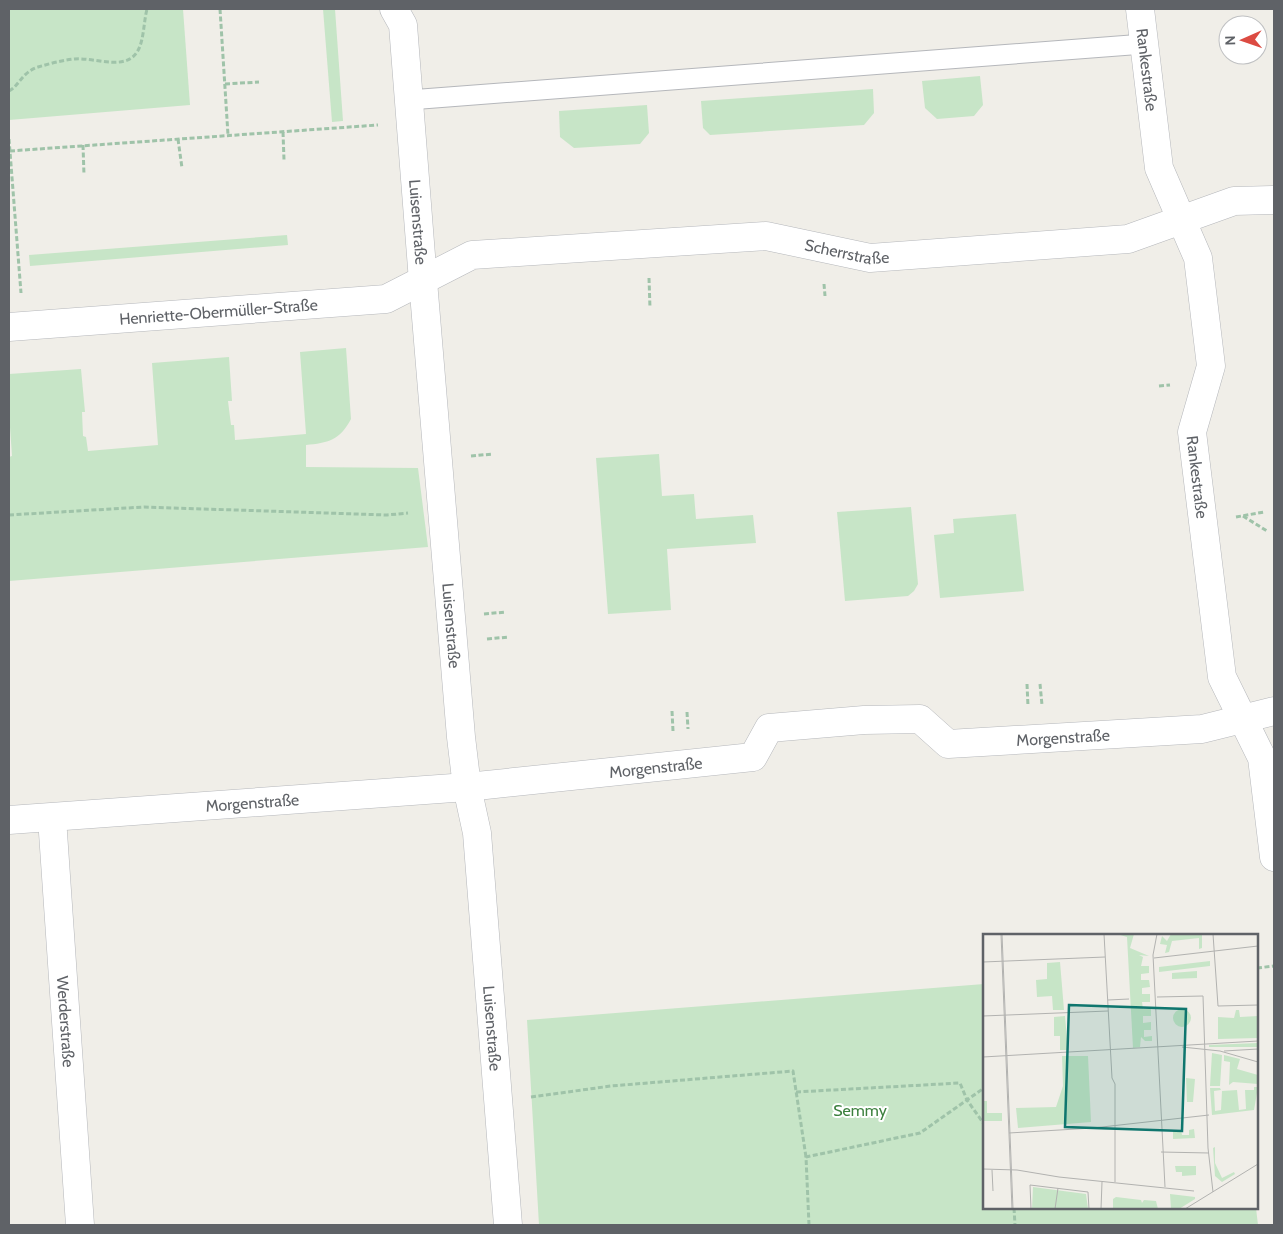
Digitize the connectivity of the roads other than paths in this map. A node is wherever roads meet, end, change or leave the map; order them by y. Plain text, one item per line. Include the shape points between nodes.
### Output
1 (1140, 9) edge
2 (403, 14) edge
3 (1144, 44) junction
4 (410, 111) junction
5 (1274, 200) edge
6 (1183, 221) junction
7 (423, 281) junction
8 (16, 326) edge
9 (1274, 711) edge
10 (1243, 719) junction
11 (467, 786) junction
12 (52, 818) junction
13 (9, 820) edge
14 (1274, 856) edge
15 (80, 1225) edge
16 (508, 1225) edge

1 - 3 street, Rankestraße
2 - 4 street, Luisenstraße
3 - 4 lane
3 - 6 street, Rankestraße via 1159,168
4 - 7 street, Luisenstraße
5 - 6 street, Scherrstraße via 1234,201
6 - 7 street, Scherrstraße via 1128,239 870,258 766,236 472,255
6 - 10 street, Rankestraße via 1198,258 1211,366 1192,432 1222,677
7 - 8 street, Henriette-Obermüller-Straße via 386,300
7 - 11 street, Luisenstraße
9 - 10 street, Morgenstraße
10 - 11 street, Morgenstraße via 1202,729 948,744 920,719 768,728 753,757
10 - 14 street, Rankestraße via 1262,758
11 - 12 street, Morgenstraße
11 - 16 street, Luisenstraße via 477,832
12 - 13 street, Morgenstraße
12 - 15 street, Werderstraße

